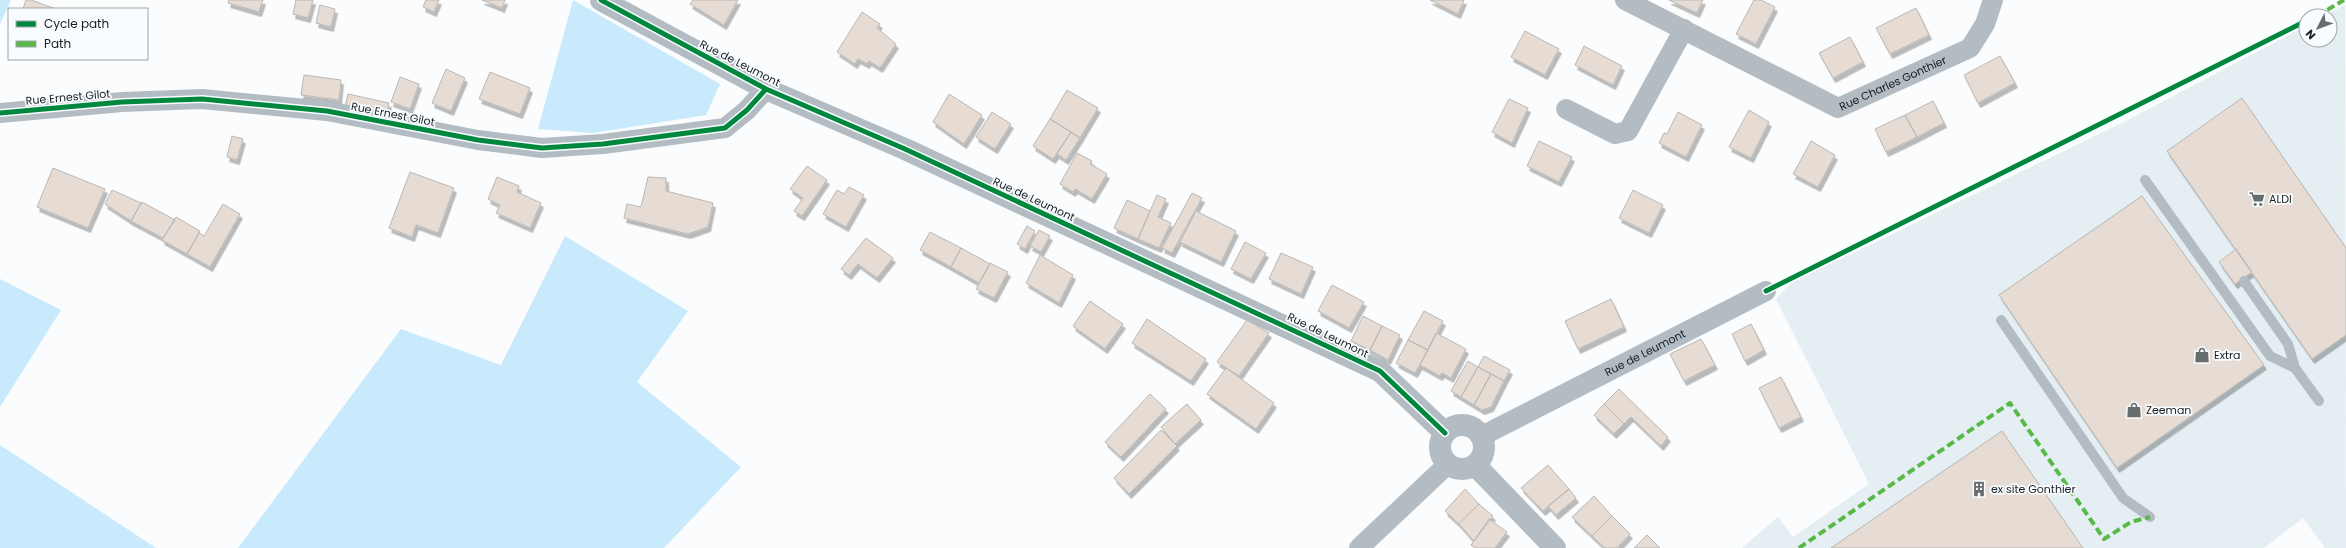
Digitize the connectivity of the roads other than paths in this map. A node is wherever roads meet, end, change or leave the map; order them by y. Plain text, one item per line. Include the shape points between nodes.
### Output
1 (602, 0) edge
2 (1625, 0) edge
3 (1993, 0) edge
4 (1684, 29) junction
5 (766, 89) junction
6 (1566, 109) dead end
7 (0, 113) edge
8 (2145, 180) dead end
9 (2244, 281) dead end
10 (1766, 291) dead end
11 (2001, 320) dead end
12 (2295, 368) junction
13 (2319, 401) dead end
14 (1445, 433) junction
15 (1482, 436) junction
16 (1448, 464) junction
17 (1475, 465) junction
18 (2150, 517) dead end
19 (1360, 548) edge
20 (1556, 548) edge

1 - 5 street, Rue de Leumont
2 - 4 street, Rue Charles Gonthier
3 - 4 street, Rue Charles Gonthier via 1985,24 1970,48 1838,108
4 - 6 street via 1628,131 1615,134
5 - 7 street, Rue Ernest Gilot via 747,110 724,128 603,144 542,148 478,140 327,111 202,99 122,102
5 - 14 street, Rue de Leumont via 904,149 1380,371
8 - 12 lane via 2270,356
9 - 12 lane via 2288,344
10 - 15 street, Rue de Leumont
11 - 18 lane via 2123,498
12 - 13 lane
14 - 15 street via 1450,428 1464,424 1477,430
14 - 16 street via 1440,446
15 - 17 street via 1484,452
16 - 17 street via 1462,469
16 - 19 street
17 - 20 street

